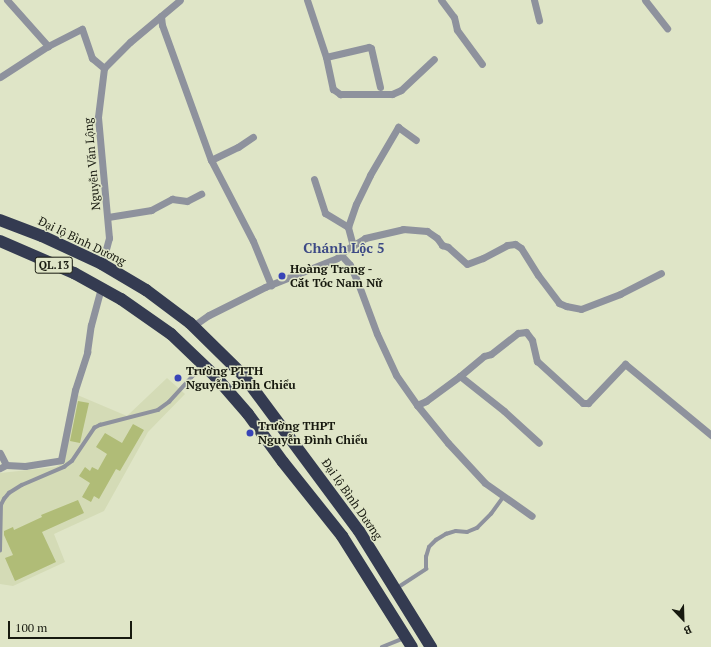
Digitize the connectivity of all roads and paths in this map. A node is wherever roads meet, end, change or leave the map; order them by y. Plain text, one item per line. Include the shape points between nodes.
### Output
1 (7, 0) edge
2 (180, 0) edge
3 (307, 0) edge
4 (441, 0) edge
5 (534, 0) edge
6 (645, 0) edge
7 (161, 16) junction
8 (539, 20) dead end
9 (667, 28) dead end
10 (48, 46) junction
11 (326, 58) junction
12 (434, 59) dead end
13 (482, 64) dead end
14 (104, 68) junction
15 (0, 78) edge
16 (380, 87) dead end
17 (253, 137) dead end
18 (416, 140) dead end
19 (211, 160) junction
20 (314, 179) dead end
21 (201, 194) dead end
22 (108, 217) junction
23 (0, 220) edge
24 (348, 226) junction
25 (0, 240) edge
26 (353, 246) junction
27 (341, 255) junction
28 (102, 264) junction
29 (661, 273) dead end
30 (271, 285) junction
31 (96, 286) junction
32 (193, 326) junction
33 (203, 364) junction
34 (460, 376) junction
35 (416, 405) junction
36 (711, 435) edge
37 (539, 443) dead end
38 (0, 453) edge
39 (3, 467) edge
40 (504, 496) junction
41 (532, 516) dead end
42 (0, 551) edge
43 (395, 590) junction
44 (408, 642) edge
45 (382, 647) edge
46 (431, 647) edge

1 - 10 street
2 - 7 street
3 - 11 street
4 - 13 street via 454,17 457,30
5 - 8 street
6 - 9 street
7 - 14 street
7 - 19 street via 162,25
10 - 14 street via 82,29 92,58
10 - 15 street
11 - 12 street via 333,89 336,92 384,95 401,90
11 - 16 street via 369,47
14 - 22 street, Nguyễn Văn Lộng via 98,117
17 - 19 street
18 - 24 street via 398,127 370,175
19 - 30 street via 254,241
20 - 24 street via 325,213
21 - 22 street via 187,201 174,199 150,210
22 - 28 street, Nguyễn Văn Lộng via 108,242
23 - 28 highway, Đại lộ Bình Dương / QL.13
24 - 26 street
25 - 31 highway, QL.13
26 - 27 street
26 - 29 street via 365,238 385,232 416,229 427,231 467,264 507,245 515,244 521,248 559,303 580,309 620,294
27 - 30 street
27 - 35 street via 350,265 396,375
28 - 31 highway
28 - 32 highway, Đại lộ Bình Dương / QL.13 via 146,290
30 - 32 street via 215,312
31 - 33 highway, QL.13 via 121,299 171,334
31 - 39 street via 86,352 74,390 61,460
32 - 43 highway, Đại lộ Bình Dương / QL.13 via 243,375 359,531
33 - 42 lane via 169,402 158,410 94,428 72,461 9,493 1,505
33 - 44 highway, QL.13 via 248,414 342,536
34 - 35 street via 426,402
34 - 36 street via 518,333 526,332 532,340 537,361 583,403 588,403 625,364
34 - 37 street
35 - 40 street via 486,483
38 - 39 street
40 - 41 street
40 - 43 lane via 477,528 467,532 456,531 436,540 429,547 426,569
43 - 46 highway, Đại lộ Bình Dương / QL.13
44 - 45 lane

